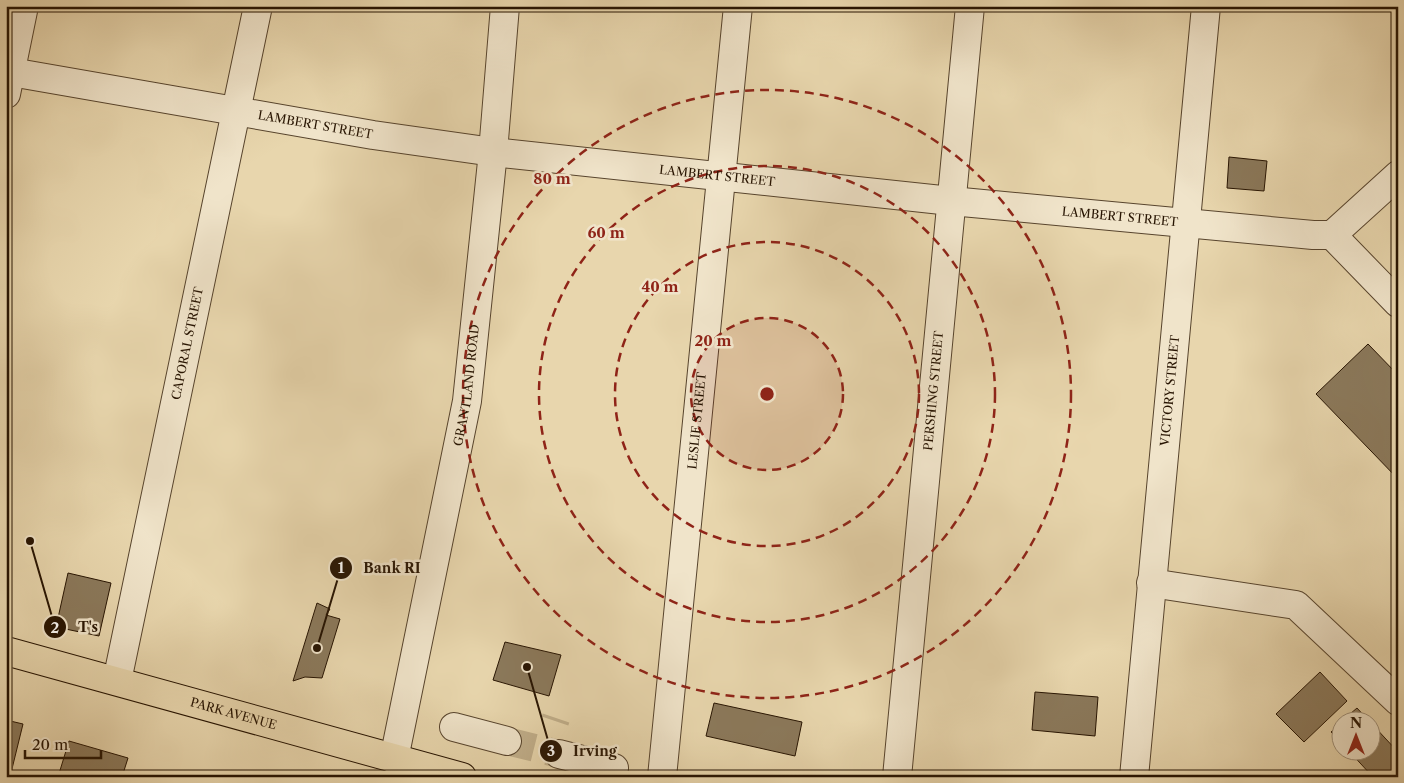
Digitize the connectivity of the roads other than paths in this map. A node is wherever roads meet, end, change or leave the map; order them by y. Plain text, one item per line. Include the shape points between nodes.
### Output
1 (24, 6) edge
2 (258, 6) edge
3 (505, 6) edge
4 (738, 6) edge
5 (970, 6) edge
6 (1206, 6) edge
7 (9, 83) edge
8 (236, 112) junction
9 (493, 152) junction
10 (1398, 175) edge
11 (722, 176) junction
12 (951, 201) junction
13 (1185, 224) junction
14 (1332, 235) junction
15 (1398, 303) edge
16 (1151, 583) junction
17 (6, 651) edge
18 (117, 681) junction
19 (1398, 701) edge
20 (454, 727) dead end
21 (507, 740) tunnel mouth
22 (559, 754) tunnel mouth
23 (394, 759) junction
24 (614, 768) dead end
25 (449, 775) edge
26 (662, 777) edge
27 (897, 777) edge
28 (1134, 777) edge

1 - 7 street
2 - 8 street, CAPORAL STREET
3 - 9 street, GRANTLAND ROAD
4 - 11 street, LESLIE STREET
5 - 12 street, PERSHING STREET
6 - 13 street, VICTORY STREET
7 - 8 street, LAMBERT STREET
8 - 9 street, LAMBERT STREET
8 - 18 street, CAPORAL STREET
9 - 11 street, LAMBERT STREET
9 - 23 street, GRANTLAND ROAD via 467,401
10 - 14 street
11 - 12 street, LAMBERT STREET
11 - 26 street, LESLIE STREET
12 - 13 street, LAMBERT STREET
12 - 27 street, PERSHING STREET
13 - 14 street, LAMBERT STREET
13 - 16 street, VICTORY STREET
14 - 15 street
16 - 19 street via 1296,605
16 - 28 street, VICTORY STREET
17 - 18 main road, PARK AVENUE
18 - 23 main road, PARK AVENUE
20 - 21 street
22 - 24 street
23 - 25 main road, PARK AVENUE

